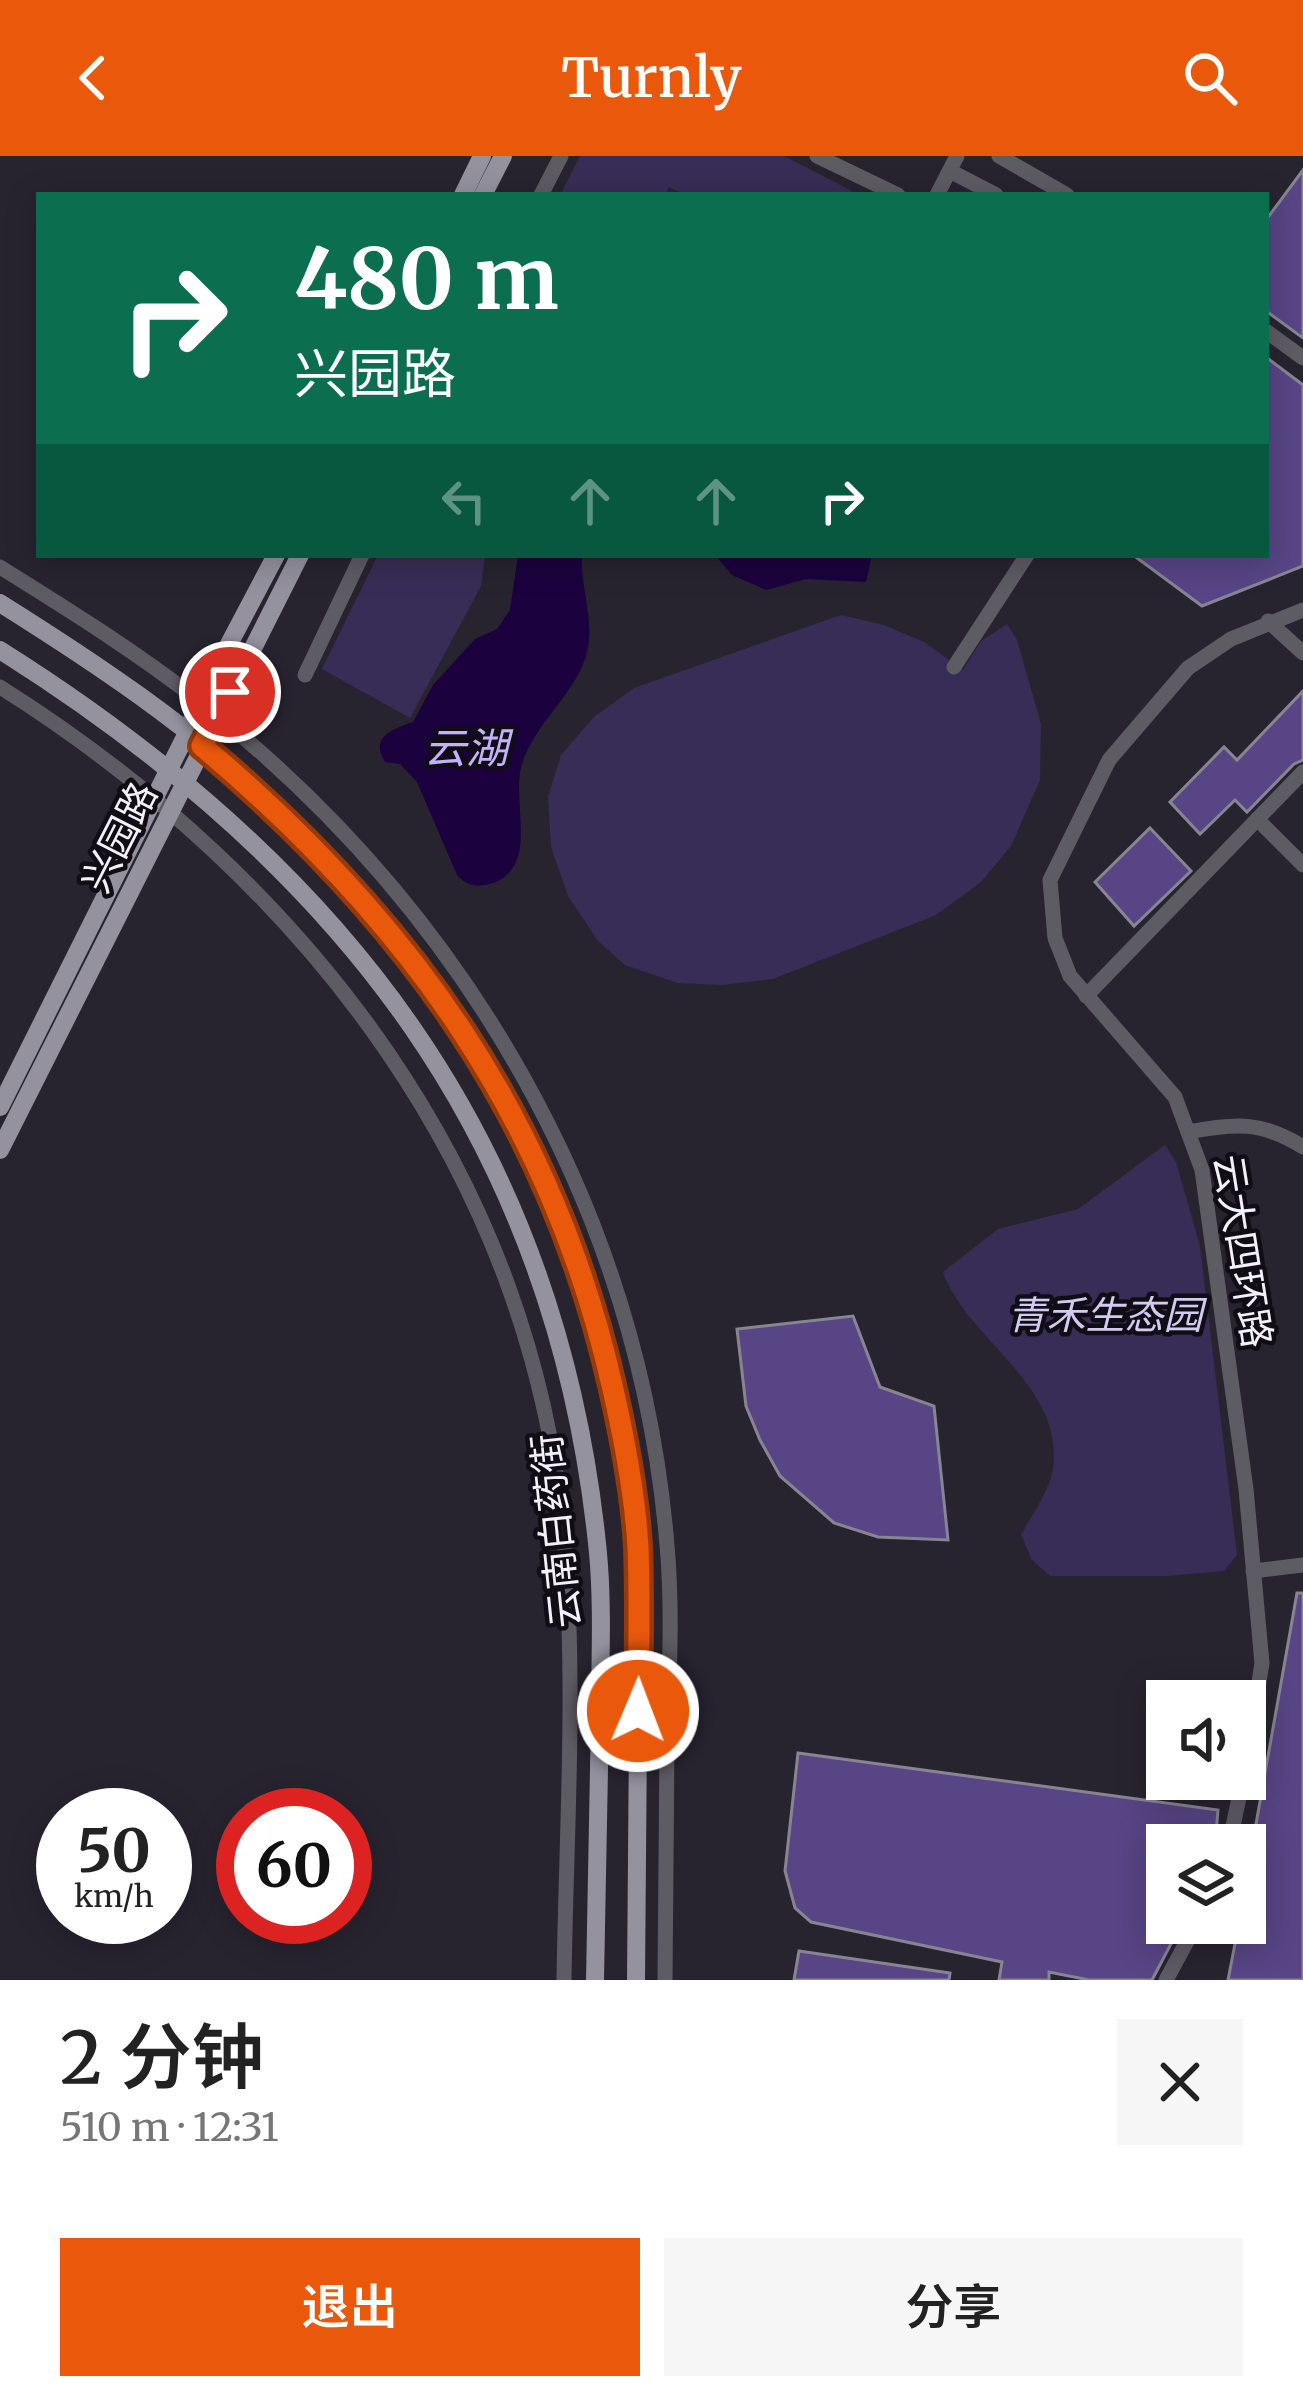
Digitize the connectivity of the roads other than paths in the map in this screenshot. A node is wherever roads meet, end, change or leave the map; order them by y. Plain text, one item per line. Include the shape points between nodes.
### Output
1 (482, 156) edge
2 (503, 156) edge
3 (561, 156) edge
4 (817, 156) edge
5 (999, 156) edge
6 (954, 163) edge
7 (464, 192) edge
8 (485, 192) edge
9 (543, 192) edge
10 (892, 192) edge
11 (939, 192) edge
12 (992, 192) edge
13 (1062, 192) edge
14 (1269, 333) edge
15 (1303, 358) edge
16 (274, 558) edge
17 (298, 558) edge
18 (361, 558) edge
19 (1026, 558) edge
20 (0, 567) edge
21 (0, 603) edge
22 (1303, 610) edge
23 (1268, 621) junction
24 (0, 650) edge
25 (1303, 653) edge
26 (954, 667) dead end
27 (305, 675) dead end
28 (0, 687) edge
29 (199, 701) junction
30 (218, 716) junction
31 (195, 739) junction
32 (1303, 772) edge
33 (178, 774) junction
34 (162, 805) junction
35 (1257, 819) junction
36 (1303, 865) edge
37 (1086, 996) junction
38 (0, 1107) edge
39 (1188, 1132) junction
40 (1303, 1147) edge
41 (0, 1150) edge
42 (1303, 1565) edge
43 (1253, 1571) junction
44 (1259, 1680) edge
45 (1186, 1944) edge
46 (564, 1980) edge
47 (595, 1980) edge
48 (635, 1980) edge
49 (665, 1980) edge
50 (1166, 1980) edge

1 - 7 main road
2 - 8 main road
3 - 9 street
4 - 10 street
5 - 13 street
6 - 11 street
6 - 12 street
14 - 15 street
16 - 29 main road, 兴园路
17 - 30 main road, 兴园路
18 - 27 street
19 - 26 street
20 - 29 street
21 - 31 main road, 云南白药街
22 - 23 street, 云大四环路
23 - 25 street
23 - 37 street, 云大四环路 via 1188,668 1109,760 1073,831 1050,880 1055,938
24 - 33 main road, 云南白药街
28 - 34 street
29 - 30 street
29 - 31 main road, 兴园路
30 - 31 main road, 兴园路
30 - 49 street via 342,832 456,970 568,1158 607,1257 638,1358 668,1547
31 - 33 main road, 兴园路
31 - 48 main road, 云南白药街 via 281,814 408,952 468,1035 566,1228 599,1328 638,1543
32 - 35 street
33 - 34 main road, 兴园路
33 - 47 main road, 云南白药街 via 339,930 428,1050 520,1220 550,1303 572,1384 598,1556
34 - 38 main road, 兴园路
34 - 41 main road, 兴园路
34 - 46 street via 274,908 373,1029 453,1160 506,1278 535,1370 565,1551
35 - 36 street
35 - 37 street
37 - 39 street, 云大四环路 via 1175,1097
39 - 40 street via 1273,1129
39 - 43 street, 云大四环路 via 1202,1170
42 - 43 street
43 - 44 street, 云大四环路
45 - 50 street

